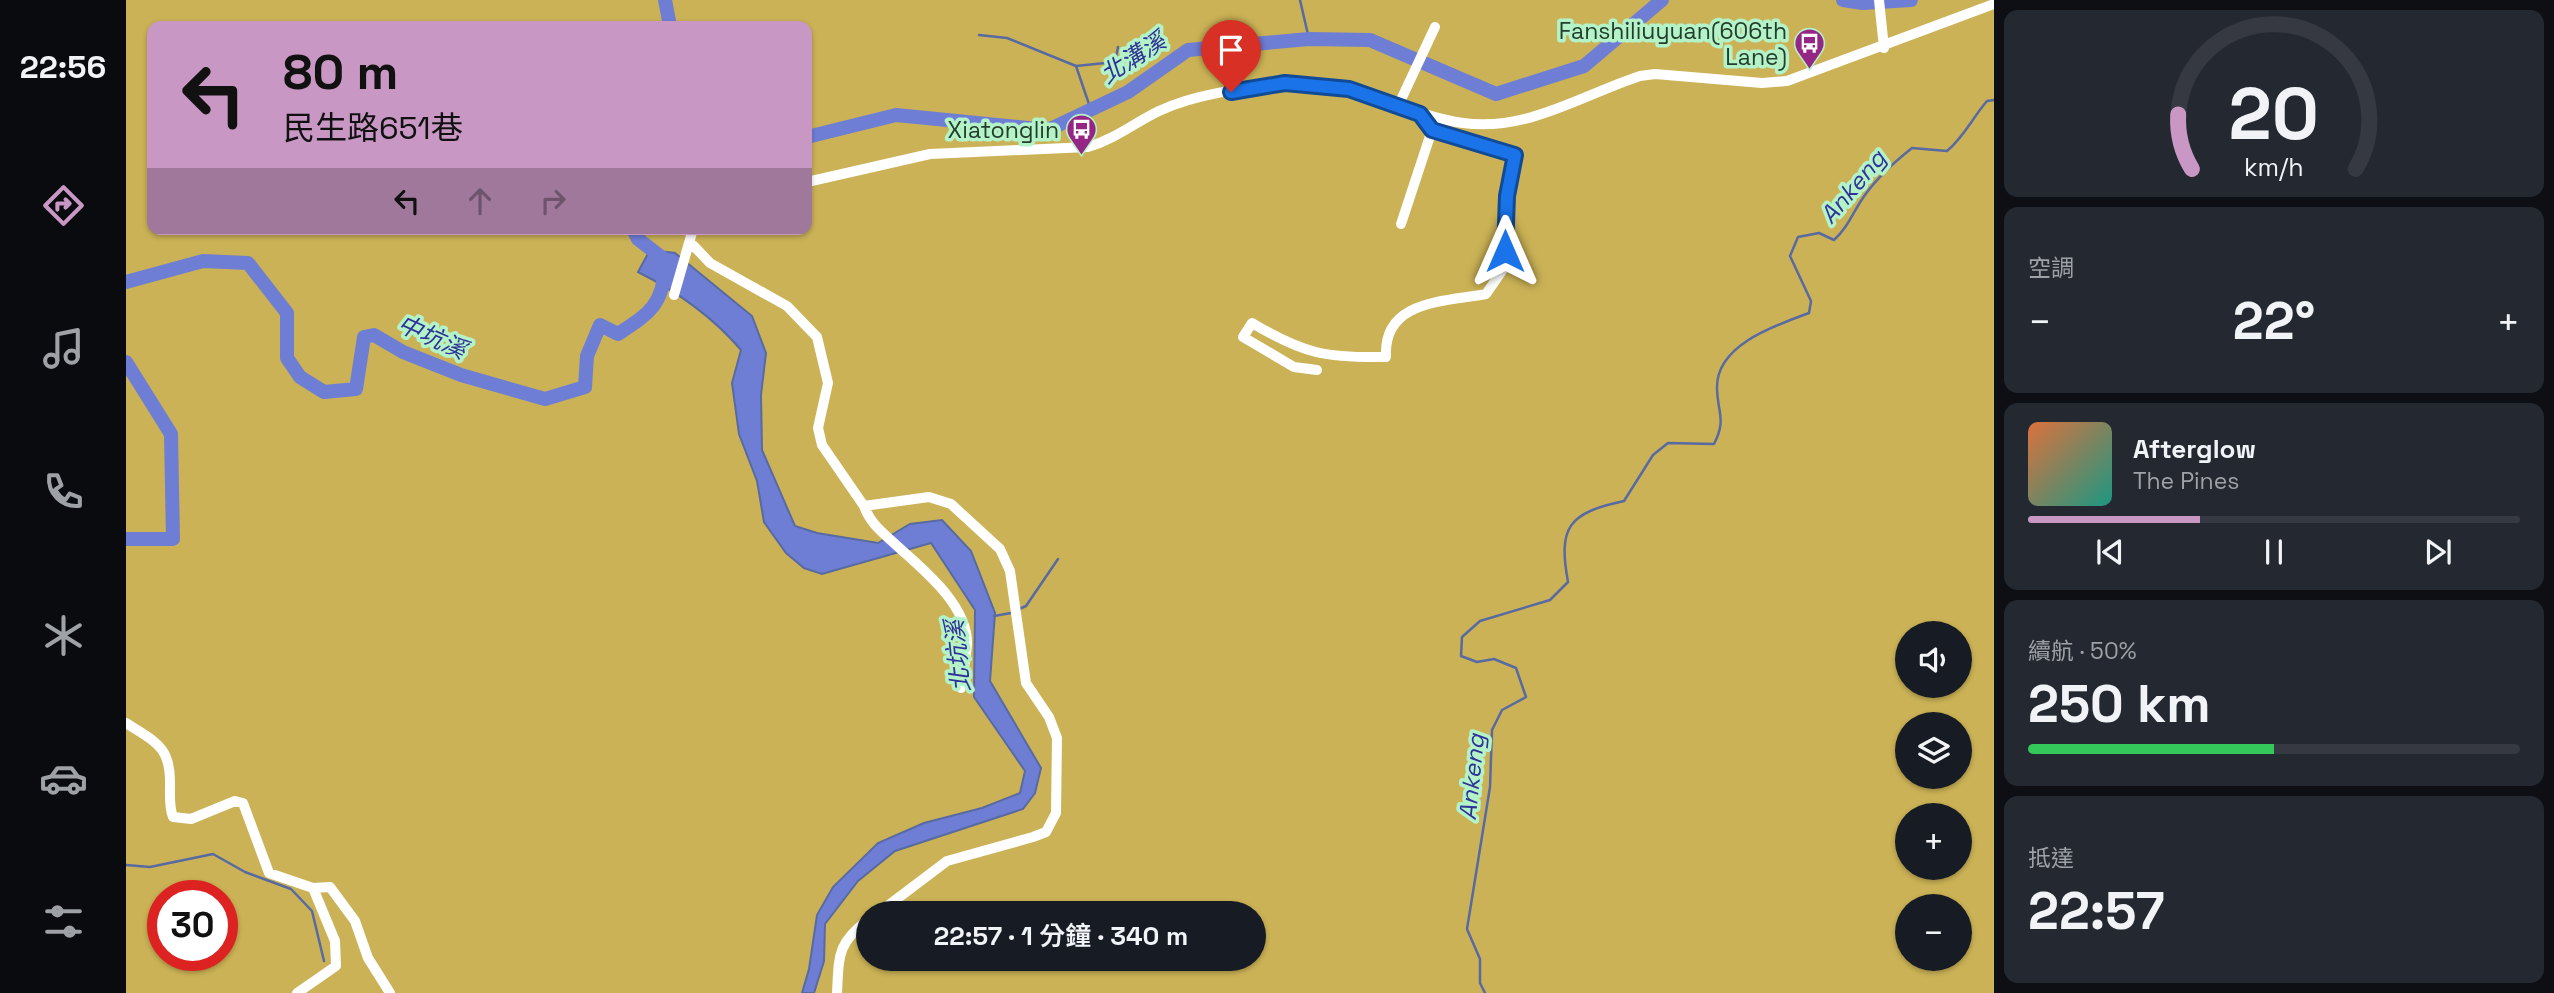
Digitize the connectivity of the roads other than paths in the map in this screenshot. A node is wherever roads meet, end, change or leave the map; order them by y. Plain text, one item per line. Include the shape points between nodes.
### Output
1 (1879, 0) edge
2 (1994, 4) edge
3 (1434, 31) dead end
4 (1884, 48) junction
5 (1399, 104) junction
6 (1420, 114) junction
7 (1432, 130) junction
8 (812, 180) edge
9 (1401, 224) dead end
10 (691, 235) edge
11 (688, 246) junction
12 (674, 295) dead end
13 (1317, 370) dead end
14 (864, 506) junction
15 (961, 688) dead end
16 (126, 723) edge
17 (313, 888) junction
18 (894, 901) edge
19 (856, 930) edge
20 (297, 993) edge
21 (390, 993) edge
22 (837, 993) edge

1 - 4 street
2 - 4 street
3 - 5 street
4 - 6 street via 1775,83 1640,76 1553,112 1517,121 1464,123
5 - 6 street
5 - 8 street via 1349,89 1285,83 1179,103 1111,140 1088,147 930,154
6 - 7 street
7 - 9 street
7 - 13 street via 1515,155 1505,215 1504,268 1499,279 1486,294 1406,313 1393,323 1385,338 1386,357 1312,352 1291,346 1252,323 1243,338 1294,367
10 - 11 street
11 - 12 street
11 - 14 street via 787,306 817,337 828,383 818,428 821,445
14 - 15 street via 869,520 947,597 964,623 967,642
14 - 18 street via 929,497 951,504 1000,549 1010,571 1026,684 1049,717 1057,738 1059,802 1046,832 947,861
16 - 17 street via 166,754 173,817 191,819 235,801 243,803 270,873
17 - 20 street via 335,941 337,966
17 - 21 street via 330,887 349,913 368,958
19 - 22 street via 841,948

